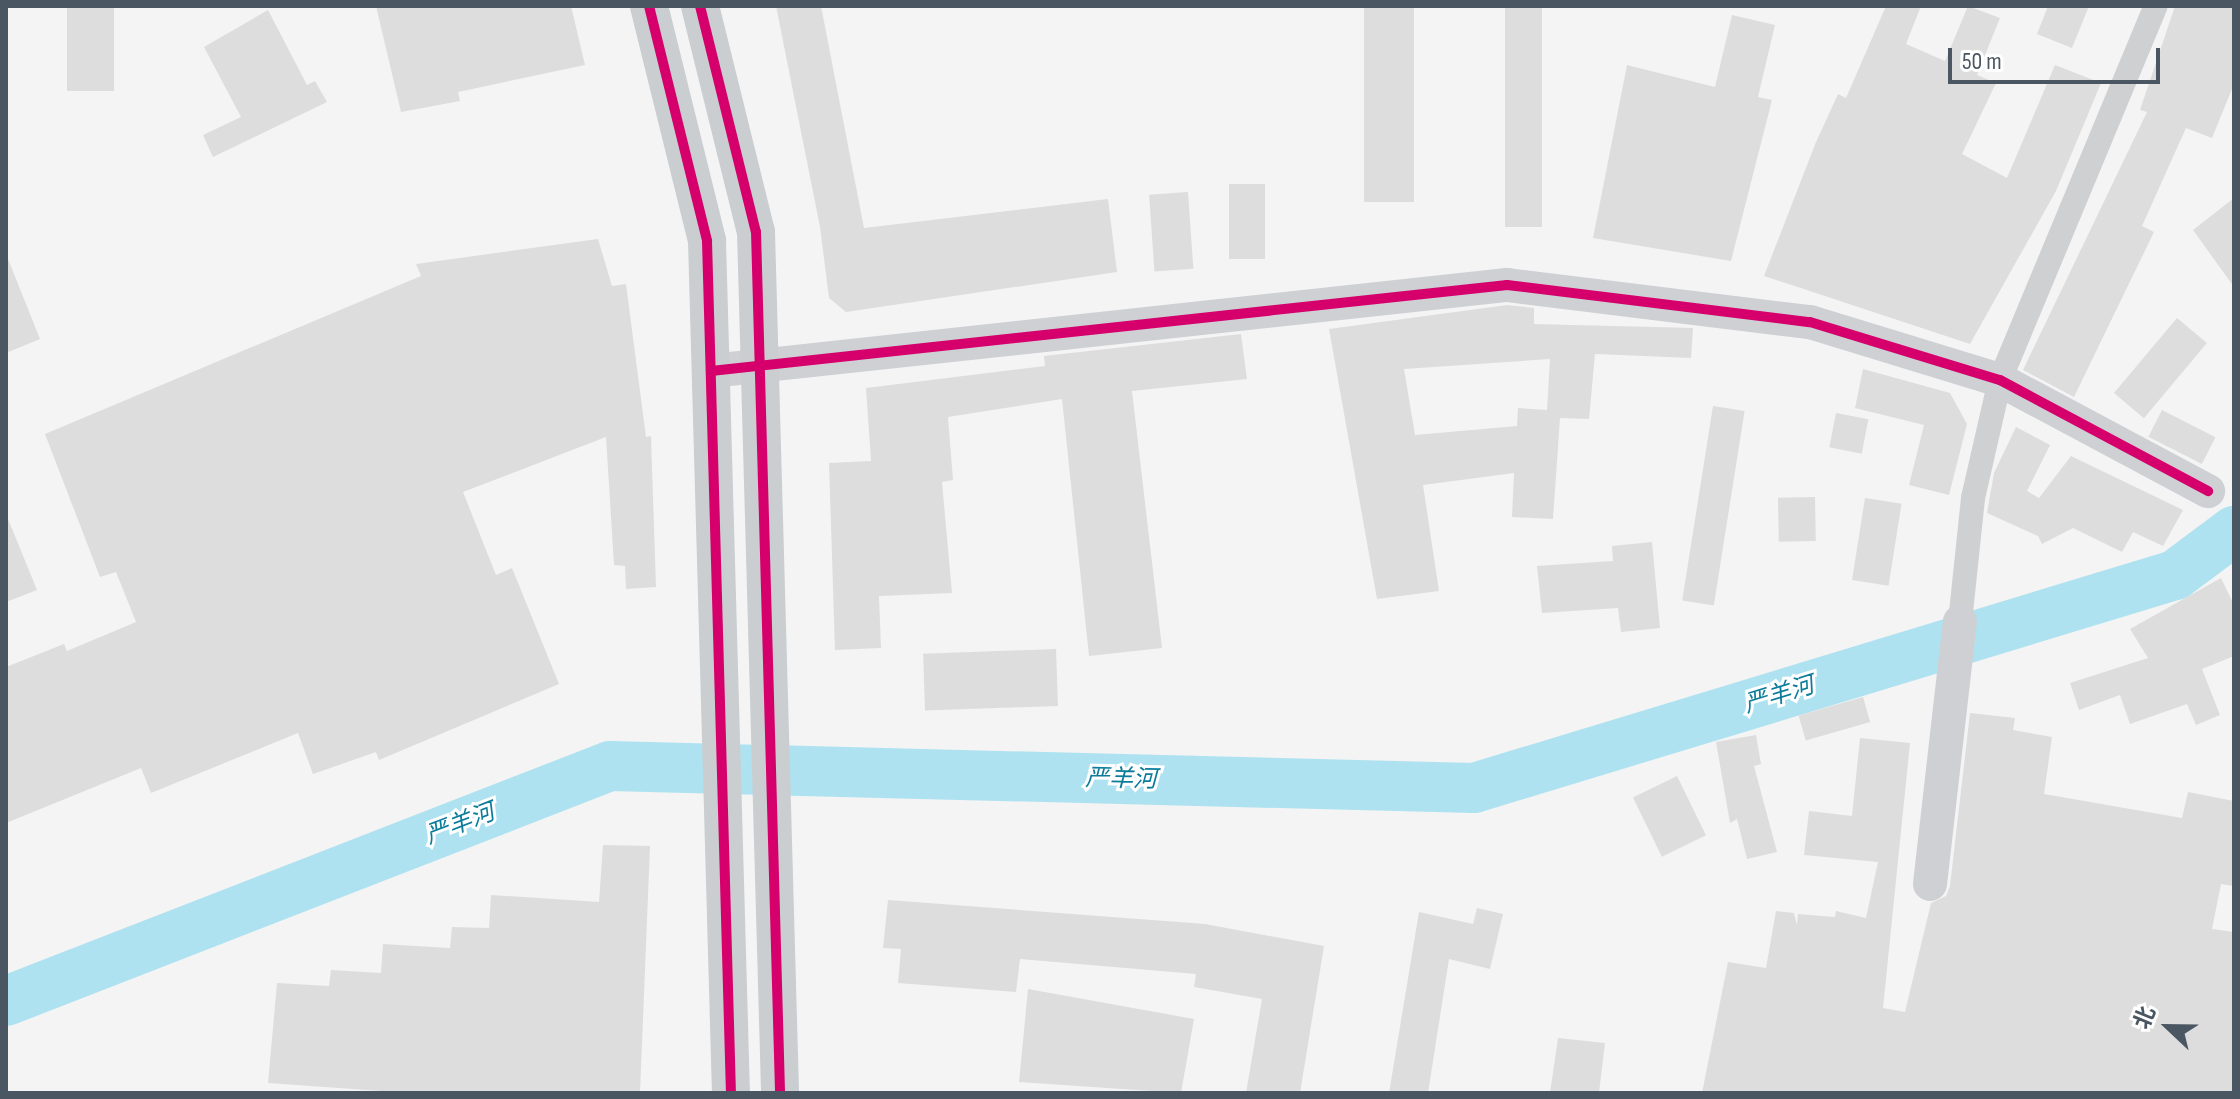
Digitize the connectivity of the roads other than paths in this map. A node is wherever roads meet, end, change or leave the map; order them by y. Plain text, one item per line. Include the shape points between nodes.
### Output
1 (649, 6) edge
2 (700, 6) edge
3 (2156, 6) edge
4 (759, 364) junction
5 (711, 371) junction
6 (2000, 380) junction
7 (2208, 491) dead end
8 (1960, 622) joint
9 (1930, 884) dead end
10 (731, 1093) edge
11 (780, 1093) edge

1 - 5 main road via 707,241
2 - 4 main road via 756,232
3 - 6 street
4 - 5 street
4 - 6 street via 1507,285 1810,322
4 - 11 main road
5 - 10 main road
6 - 7 street
6 - 8 street via 1973,498
8 - 9 street

